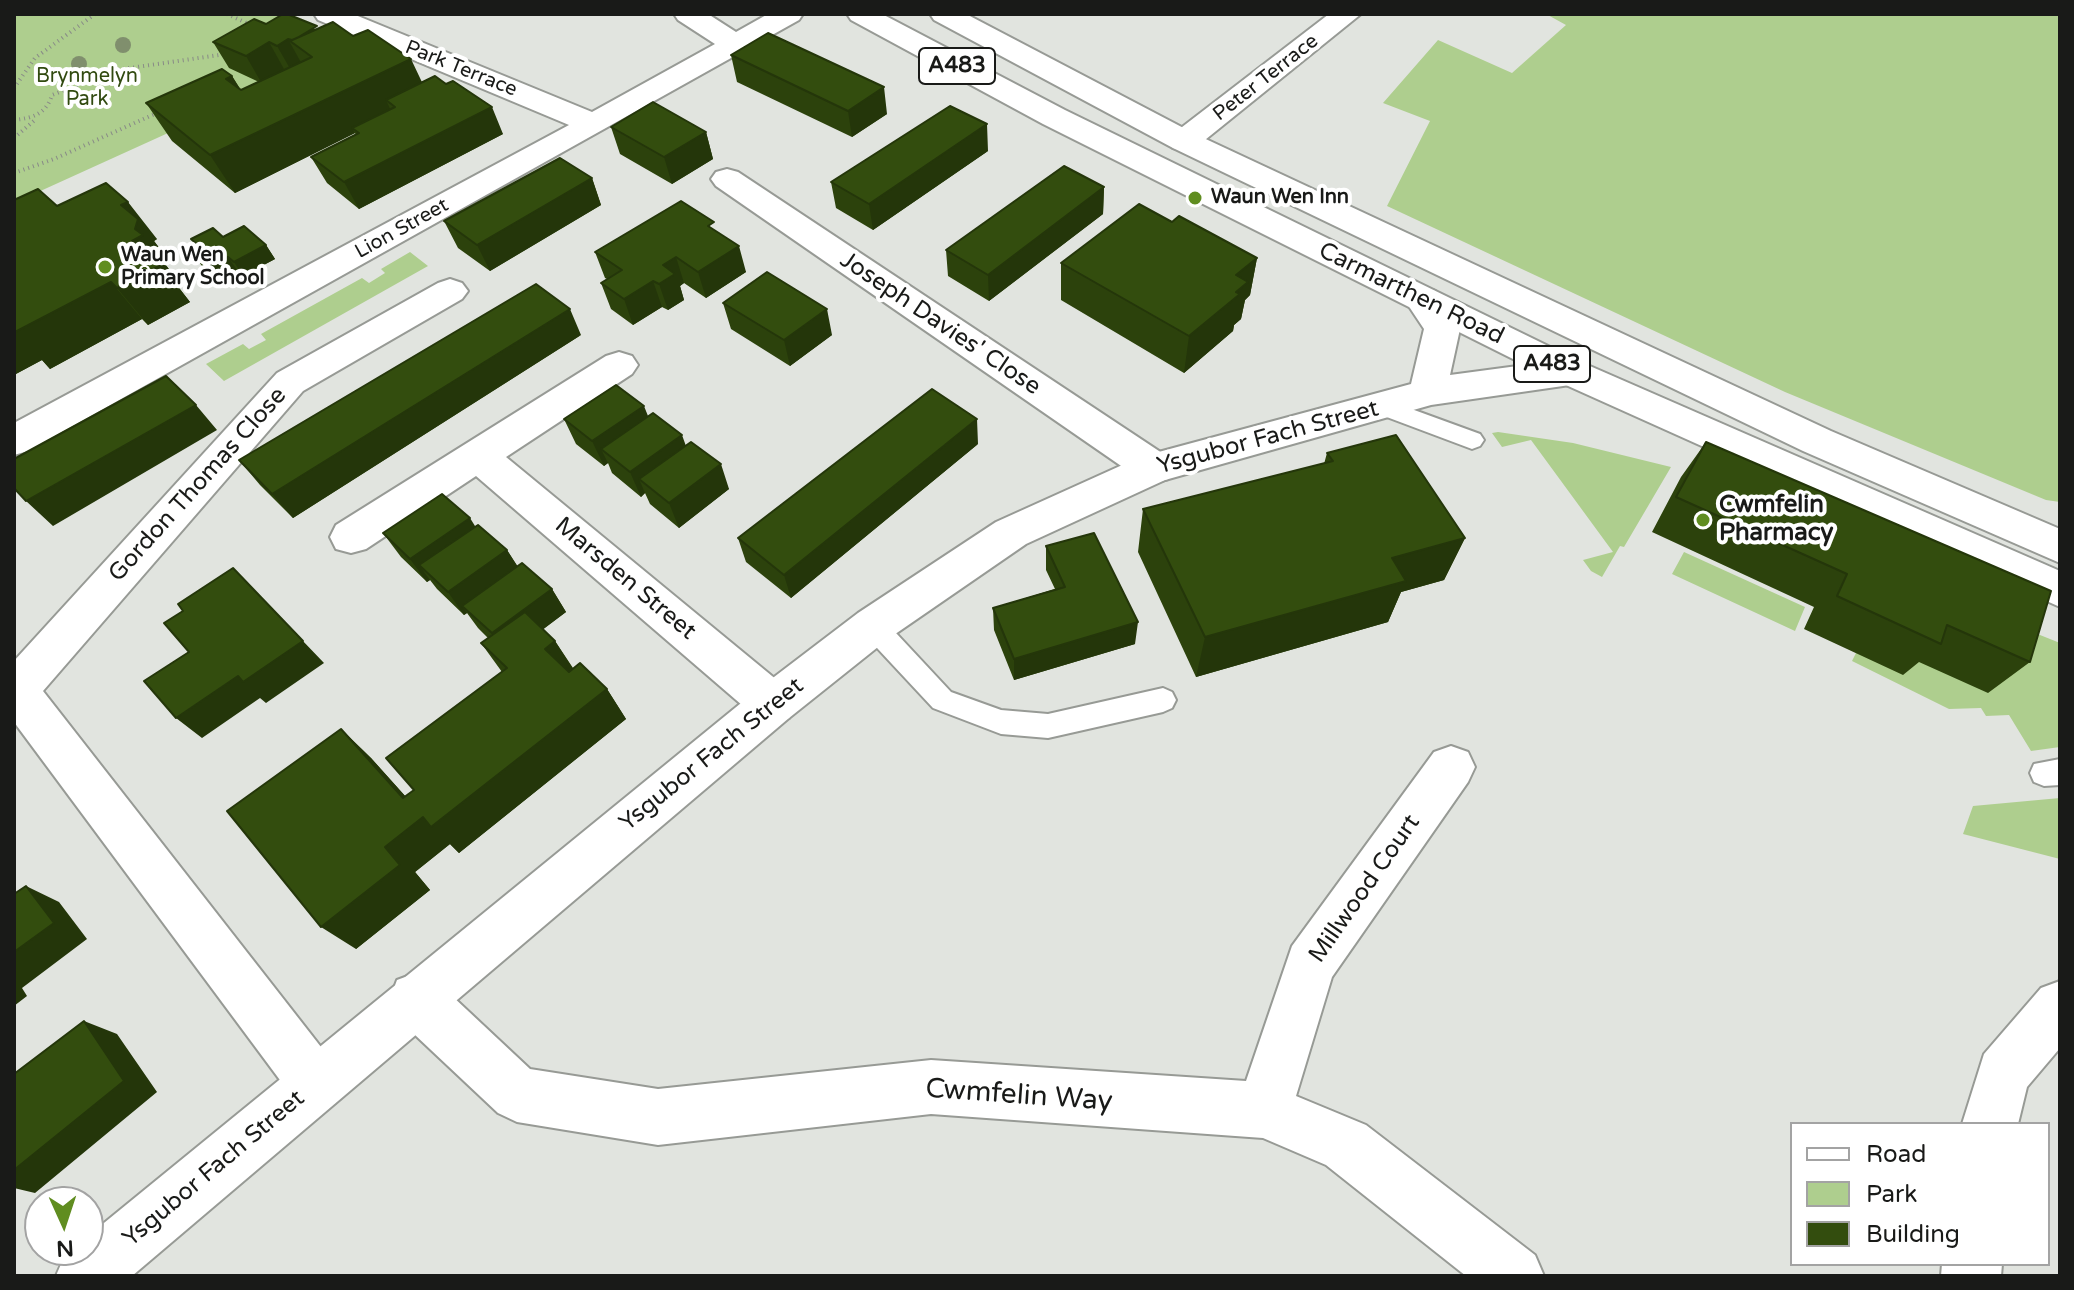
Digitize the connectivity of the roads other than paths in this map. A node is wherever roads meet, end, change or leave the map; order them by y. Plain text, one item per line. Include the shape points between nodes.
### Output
1 (328, 14) edge
2 (688, 14) edge
3 (789, 14) edge
4 (861, 14) edge
5 (944, 14) edge
6 (1340, 16) edge
7 (735, 44) junction
8 (594, 124) junction
9 (1184, 141) junction
10 (727, 179) dead end
11 (450, 291) dead end
12 (1422, 299) junction
13 (619, 365) dead end
14 (1570, 372) junction
15 (1428, 392) junction
16 (1384, 407) junction
17 (1472, 440) dead end
18 (14, 441) edge
19 (478, 455) junction
20 (1154, 468) junction
21 (2005, 525) junction
22 (351, 537) dead end
23 (2060, 539) edge
24 (2060, 547) edge
25 (2060, 590) edge
26 (873, 626) junction
27 (15, 688) edge
28 (1163, 700) dead end
29 (773, 704) junction
30 (1451, 767) dead end
31 (416, 999) junction
32 (2060, 1007) edge
33 (316, 1084) junction
34 (1264, 1110) junction
35 (1991, 1122) edge
36 (86, 1276) edge
37 (1514, 1276) edge

1 - 8 street, Park Terrace
2 - 7 street
3 - 7 street, Lion Street
4 - 12 street, Carmarthen Road / A483 via 1054,117
5 - 9 street, Carmarthen Road / A483
6 - 9 street, Peter Terrace
7 - 8 street, Lion Street
8 - 18 street, Lion Street
9 - 21 street, Carmarthen Road / A483
10 - 20 street, Joseph Davies' Close
11 - 27 street, Gordon Thomas Close via 290,382
12 - 14 street, Carmarthen Road / A483
12 - 15 street via 1442,329
13 - 19 street
14 - 15 street, Ysgubor Fach Street
14 - 25 street, Carmarthen Road / A483
15 - 16 street, Ysgubor Fach Street
16 - 17 lane
16 - 20 street, Ysgubor Fach Street
19 - 22 street
19 - 29 street, Marsden Street
20 - 26 street, Ysgubor Fach Street via 1011,533
21 - 23 street
21 - 24 street, Carmarthen Road / A483
26 - 28 lane via 942,700 1001,722 1048,726
26 - 29 street, Ysgubor Fach Street
27 - 33 street, Gordon Thomas Close
29 - 31 street, Ysgubor Fach Street
30 - 34 street, Millwood Court via 1310,964
31 - 33 street, Ysgubor Fach Street
31 - 34 street, Cwmfelin Way via 517,1094 658,1117 931,1087
32 - 35 street via 2003,1073
33 - 36 street, Ysgubor Fach Street
34 - 37 street, Cwmfelin Way via 1346,1145

